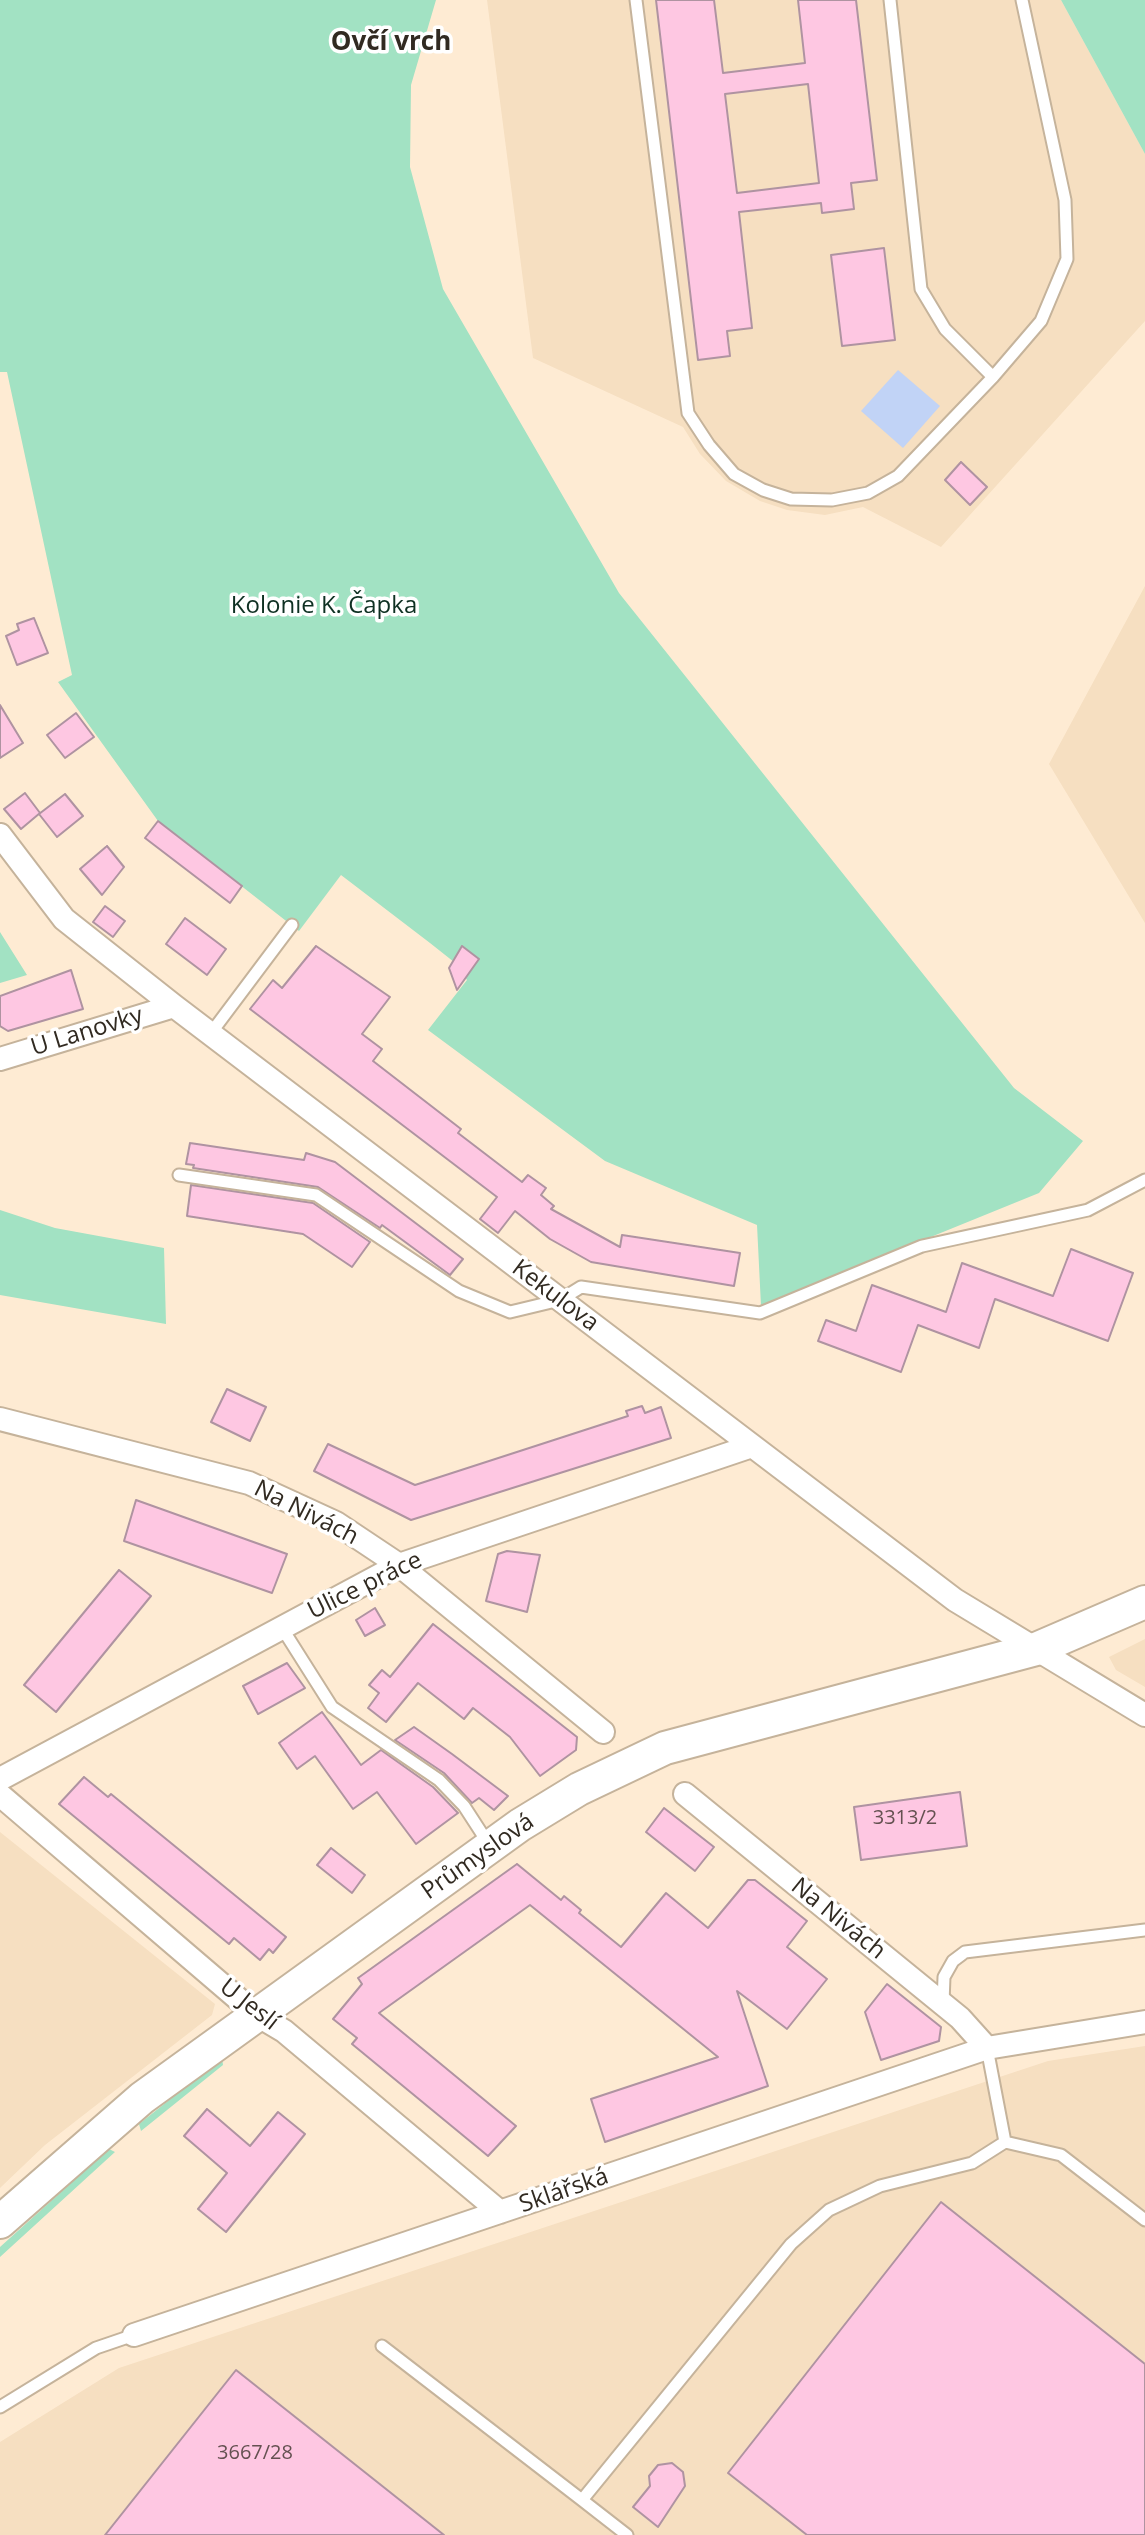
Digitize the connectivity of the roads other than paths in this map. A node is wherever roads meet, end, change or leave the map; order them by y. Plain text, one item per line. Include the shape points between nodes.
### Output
1 (636, 0) edge
2 (890, 0) edge
3 (1022, 0) edge
4 (993, 377) junction
5 (0, 835) edge
6 (292, 925) dead end
7 (174, 1006) junction
8 (211, 1033) junction
9 (0, 1059) edge
10 (179, 1175) dead end
11 (1145, 1180) edge
12 (560, 1300) junction
13 (0, 1419) edge
14 (752, 1446) junction
15 (399, 1565) junction
16 (1145, 1602) edge
17 (282, 1628) junction
18 (1036, 1649) junction
19 (1145, 1715) edge
20 (603, 1732) dead end
21 (0, 1779) edge
22 (685, 1794) dead end
23 (0, 1795) edge
24 (490, 1847) junction
25 (1145, 1930) edge
26 (943, 2004) junction
27 (257, 2015) junction
28 (1145, 2022) edge
29 (987, 2048) junction
30 (1005, 2142) junction
31 (500, 2212) junction
32 (1145, 2220) edge
33 (0, 2222) edge
34 (134, 2335) joint
35 (382, 2346) dead end
36 (0, 2407) edge
37 (582, 2500) junction
38 (627, 2535) edge

1 - 4 lane via 688,413 734,474 791,499 832,500 868,493 898,476
2 - 4 lane via 921,289 945,329
3 - 4 lane via 1065,200 1067,259 1041,321
5 - 7 street, Kekulova via 64,919
6 - 8 lane
7 - 8 street, Kekulova
7 - 9 street, U Lanovky
8 - 12 street, Kekulova
10 - 12 lane via 316,1195 459,1291 510,1312
11 - 12 lane via 1088,1210 922,1246 760,1313 581,1287
12 - 14 street, Kekulova
13 - 15 street, Na Nivách via 249,1483 336,1523
14 - 15 street, Ulice práce
14 - 18 street, Kekulova via 955,1600
15 - 17 street, Ulice práce
15 - 20 street, Na Nivách
16 - 18 street, Průmyslová
17 - 21 street, Ulice práce
17 - 24 lane via 332,1707 439,1780 464,1806
18 - 19 street, Kekulova
18 - 24 street, Průmyslová via 665,1748 579,1789
22 - 26 street, Na Nivách
23 - 27 street, U Jeslí
24 - 27 street, Průmyslová
25 - 26 lane via 965,1952 944,1977
26 - 29 street, Na Nivách
27 - 31 street, U Jeslí via 284,2031
27 - 33 street, Průmyslová via 142,2098
28 - 29 street, Sklářská
29 - 30 lane
29 - 31 street, Sklářská
30 - 32 lane via 1061,2155
30 - 37 lane via 972,2163 880,2186 829,2210 791,2244
31 - 34 street, Sklářská
34 - 36 lane, Sklářská via 96,2348
35 - 37 lane
37 - 38 lane

